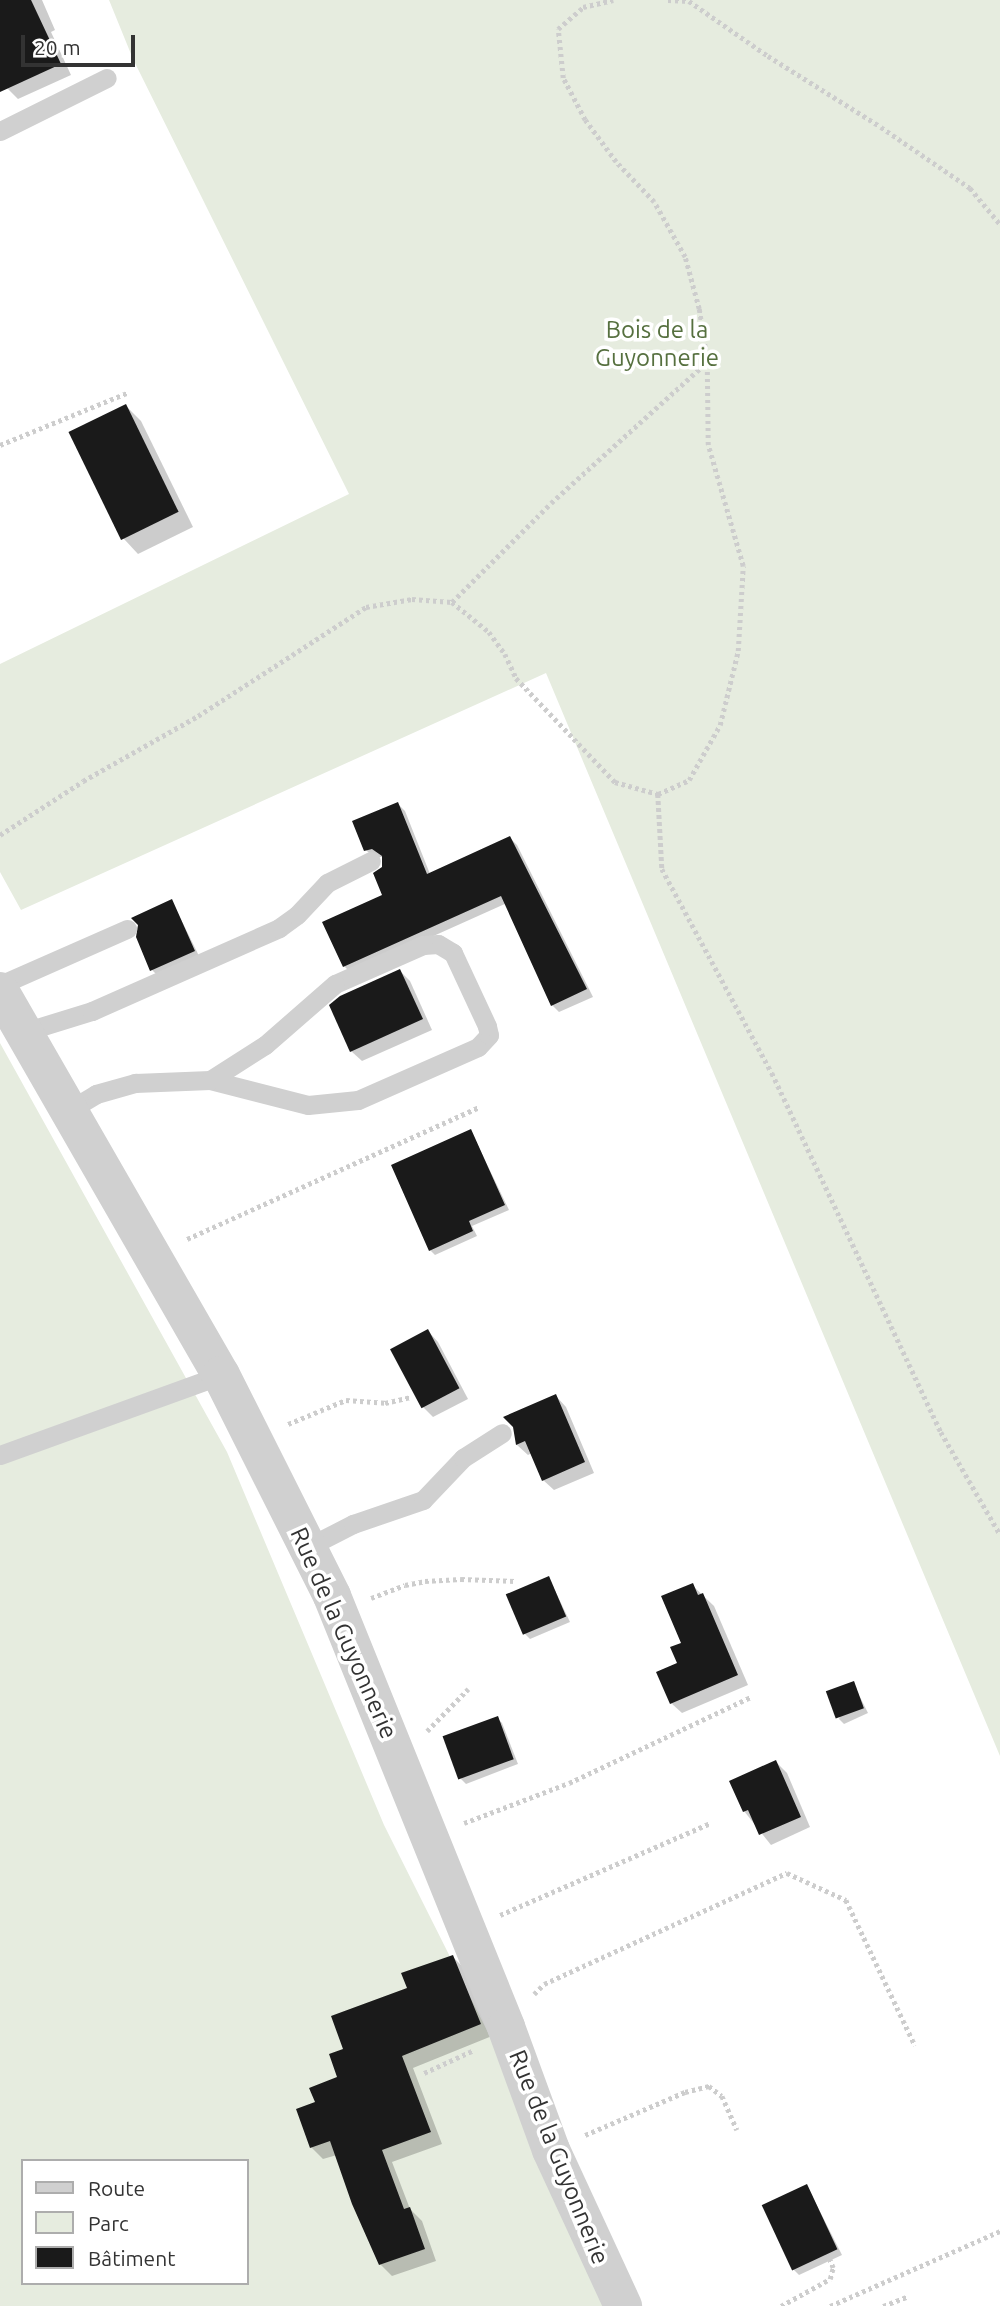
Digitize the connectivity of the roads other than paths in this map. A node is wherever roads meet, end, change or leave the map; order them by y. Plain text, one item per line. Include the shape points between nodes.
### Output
1 (107, 78) dead end
2 (0, 131) edge
3 (372, 862) dead end
4 (127, 929) dead end
5 (0, 985) edge
6 (0, 991) edge
7 (24, 1032) junction
8 (210, 1080) junction
9 (68, 1111) junction
10 (221, 1376) junction
11 (502, 1433) dead end
12 (0, 1455) edge
13 (308, 1547) junction
14 (624, 2306) edge

1 - 2 lane
3 - 7 lane via 327,883 279,928 92,1011
4 - 5 lane
6 - 7 street, Rue de la Guyonnerie
7 - 9 street, Rue de la Guyonnerie
8 - 8 lane via 308,1104 358,1100 478,1048 489,1035 453,953 438,944 423,945 335,984 265,1045
8 - 9 lane via 135,1083 96,1094
9 - 10 street, Rue de la Guyonnerie
10 - 12 lane
10 - 13 street, Rue de la Guyonnerie
11 - 13 lane via 463,1458 423,1500 353,1524
13 - 14 street, Rue de la Guyonnerie via 394,1746 551,2150

